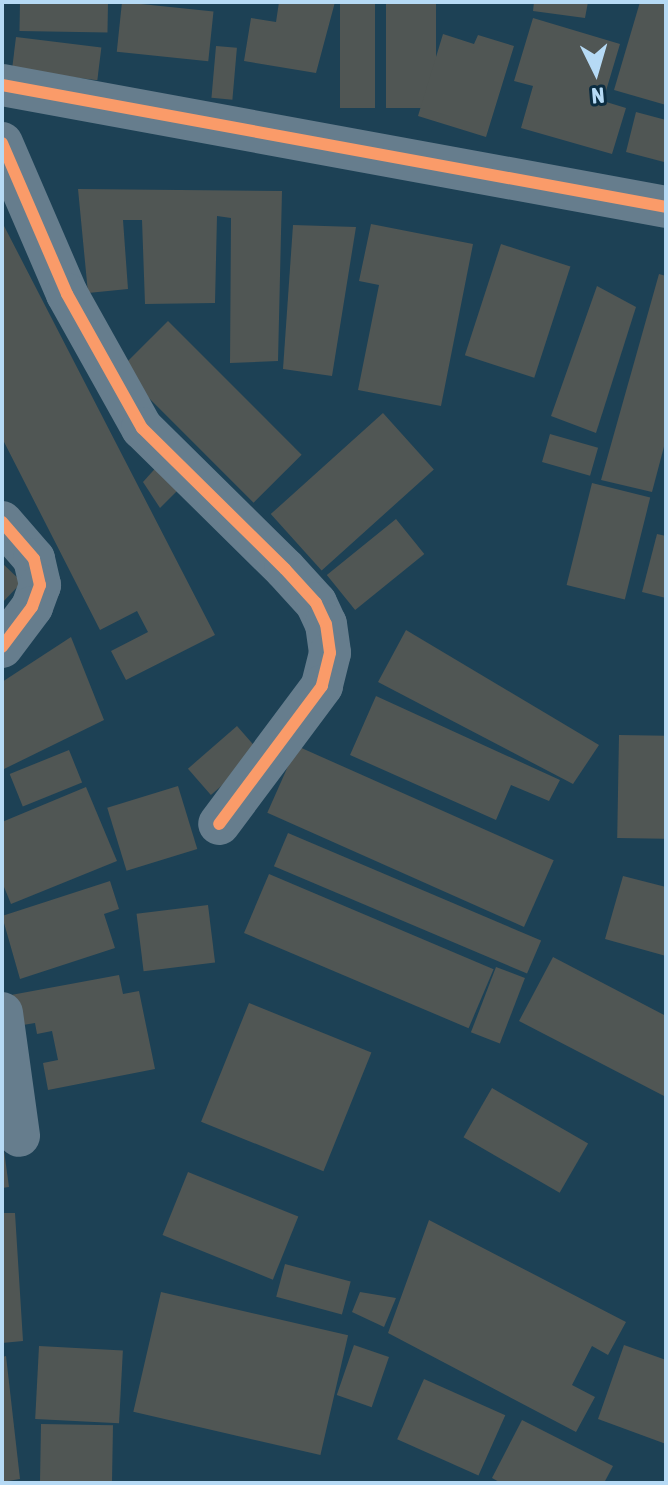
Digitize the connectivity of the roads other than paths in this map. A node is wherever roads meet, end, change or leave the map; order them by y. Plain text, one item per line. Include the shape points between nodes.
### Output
1 (2, 85) edge
2 (2, 143) edge
3 (666, 207) edge
4 (2, 522) edge
5 (2, 647) edge
6 (219, 824) dead end
7 (2, 1013) edge
8 (19, 1136) dead end

1 - 3 street
2 - 6 street via 67,294 142,428 285,569 316,603 326,624 330,653 322,686
4 - 5 street via 34,559 40,585 32,607
7 - 8 street

